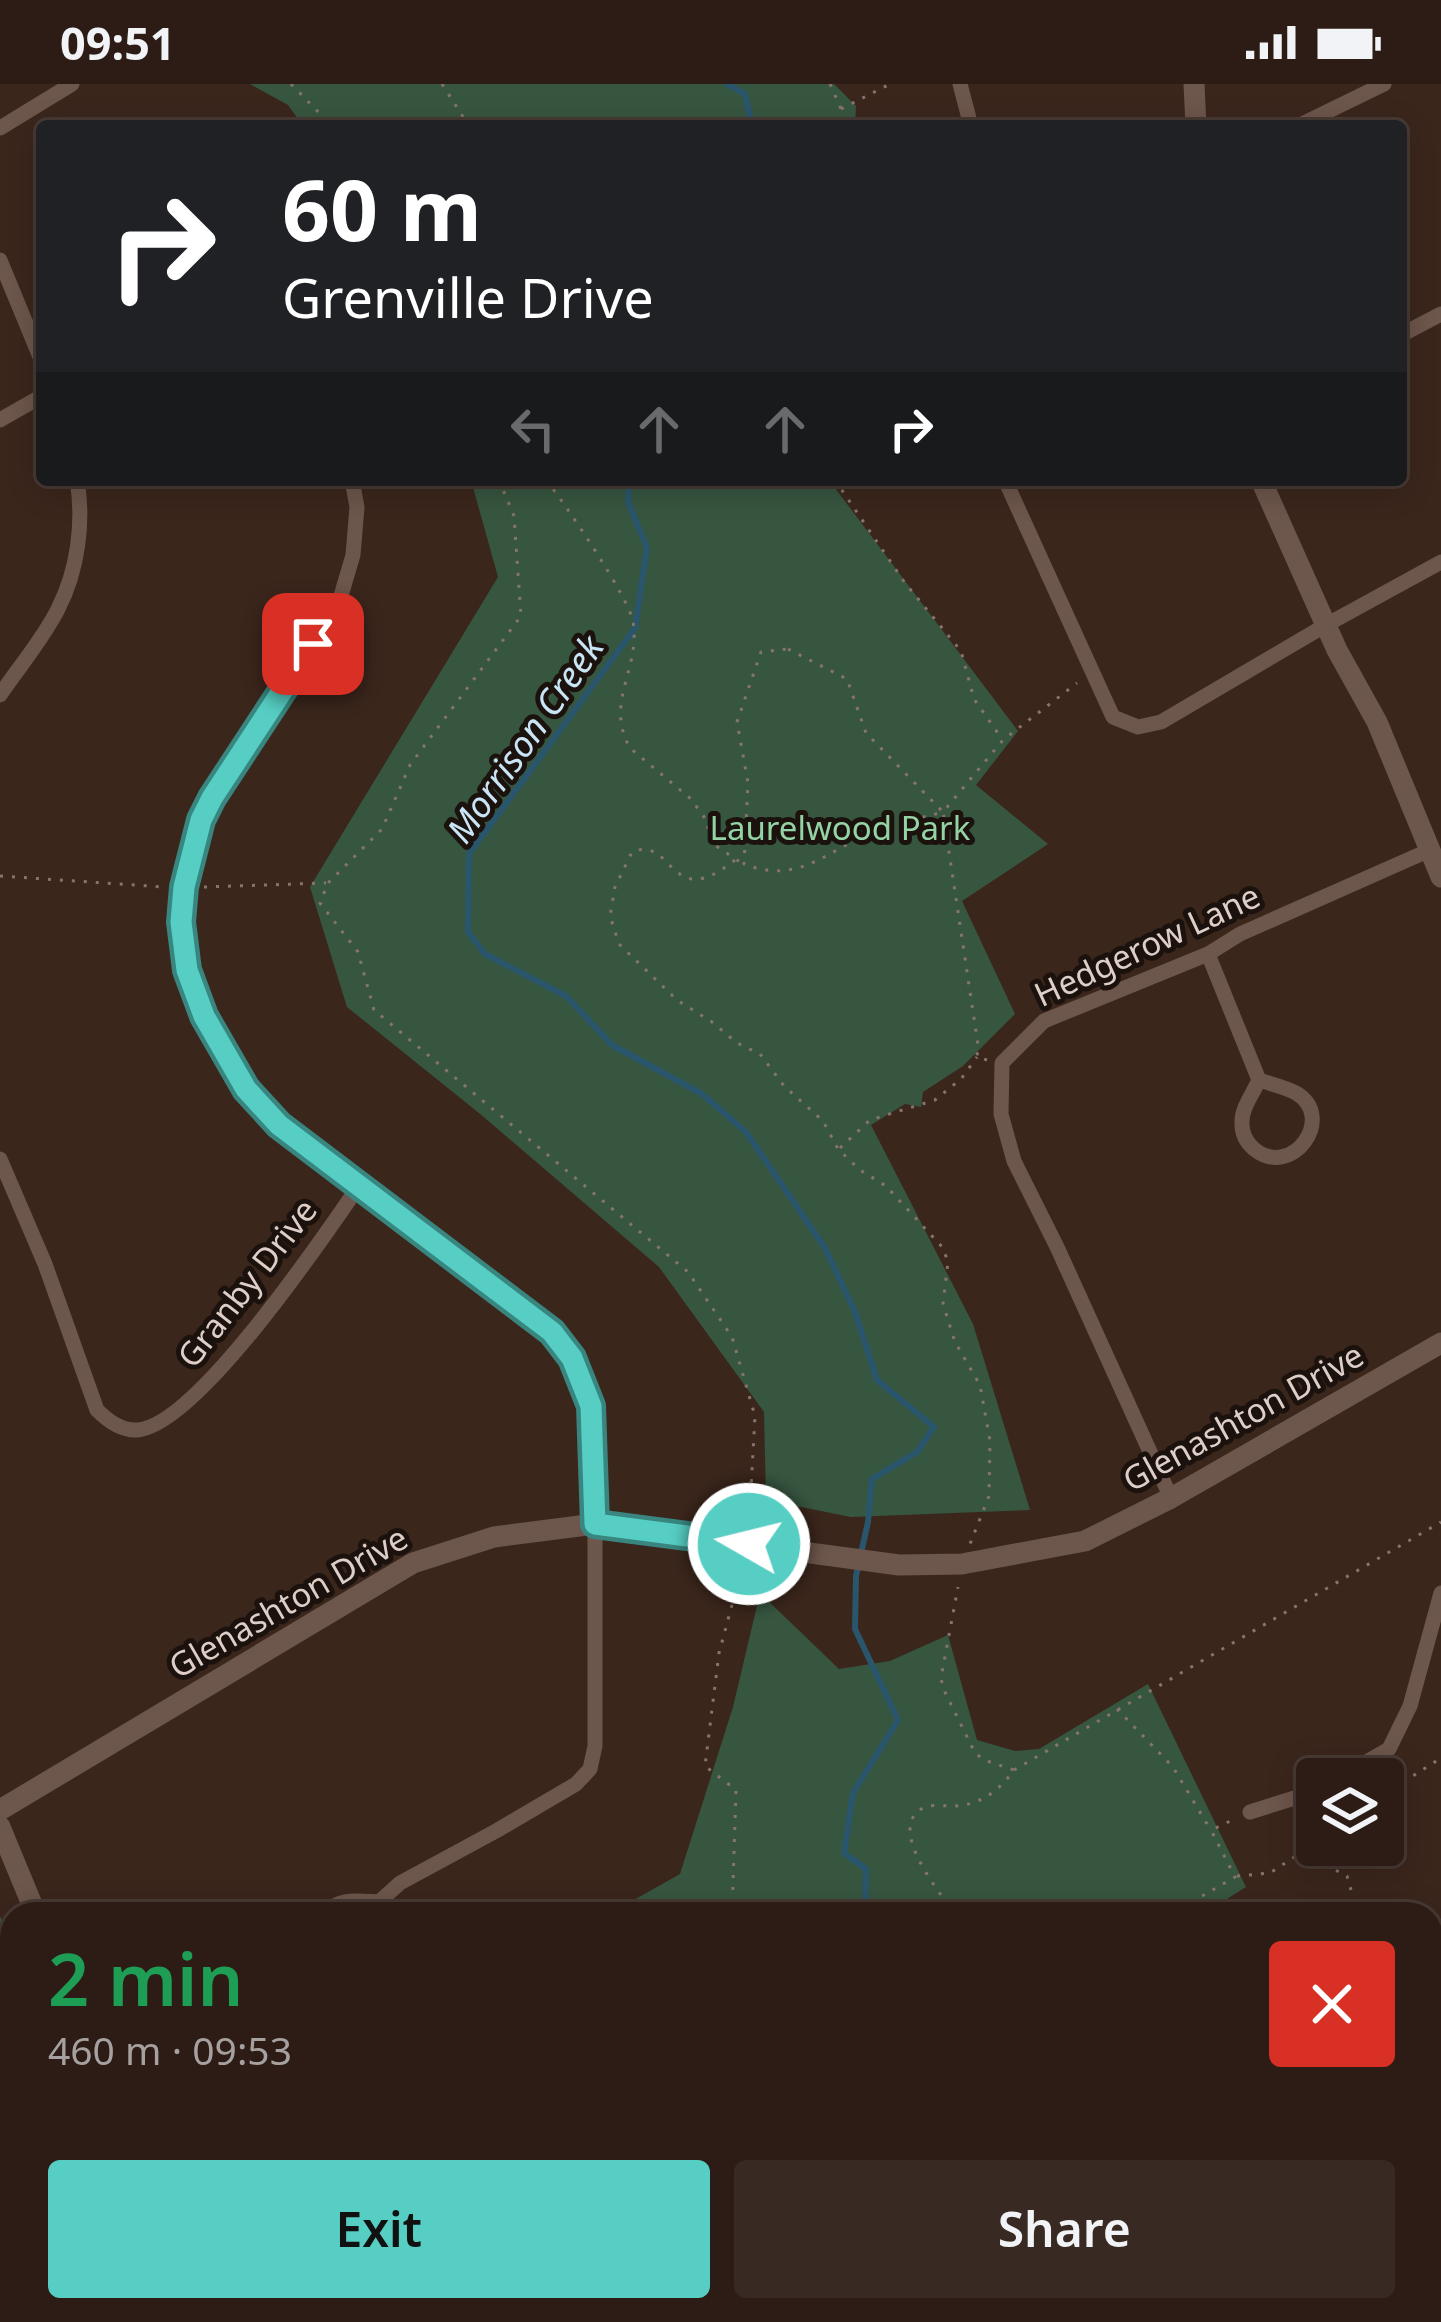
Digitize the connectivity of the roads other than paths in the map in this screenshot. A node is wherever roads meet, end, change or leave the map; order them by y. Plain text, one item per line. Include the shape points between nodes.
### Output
1 (72, 84) edge
2 (960, 84) edge
3 (1195, 84) edge
4 (1384, 84) edge
5 (969, 120) edge
6 (1196, 120) edge
7 (1310, 120) edge
8 (0, 128) edge
9 (0, 260) edge
10 (1441, 314) edge
11 (1407, 332) edge
12 (36, 347) edge
13 (36, 399) edge
14 (0, 420) edge
15 (77, 486) edge
16 (353, 486) edge
17 (1009, 486) edge
18 (1264, 486) edge
19 (1441, 562) edge
20 (1325, 625) junction
21 (0, 695) edge
22 (1430, 850) junction
23 (1441, 877) edge
24 (1208, 954) junction
25 (1259, 1080) junction
26 (0, 1159) edge
27 (358, 1187) junction
28 (1441, 1343) edge
29 (1171, 1498) junction
30 (595, 1524) junction
31 (1441, 1593) edge
32 (1373, 1758) edge
33 (1296, 1798) edge
34 (0, 1810) edge
35 (1250, 1812) road end
36 (0, 1827) edge
37 (31, 1902) edge
38 (384, 1902) edge

1 - 8 street
2 - 5 street
3 - 6 street
4 - 7 street
9 - 12 street
10 - 11 street
13 - 14 street
15 - 21 street via 76,558 58,609
16 - 27 street via 353,555 338,606 201,820 181,922 204,1016 246,1089
17 - 20 street via 1113,717 1138,727 1161,722
18 - 20 street
19 - 20 street
20 - 22 street via 1378,722
22 - 23 street
22 - 24 street, Hedgerow Lane
24 - 25 street
24 - 29 street, Hedgerow Lane via 1044,1021 1001,1063 1001,1114 1014,1161
25 - 25 street via 1242,1132 1258,1153 1296,1152 1311,1132 1309,1106
26 - 27 street, Granby Drive via 97,1410 139,1430 200,1393
27 - 30 street via 552,1332 572,1358 591,1406
28 - 29 street, Glenashton Drive
29 - 30 street, Glenashton Drive via 1085,1541 962,1564 899,1565
30 - 34 street, Glenashton Drive via 494,1537 412,1563
30 - 38 street via 590,1768 576,1784 400,1883
31 - 32 street via 1410,1706 1389,1749
33 - 35 street
36 - 37 street

